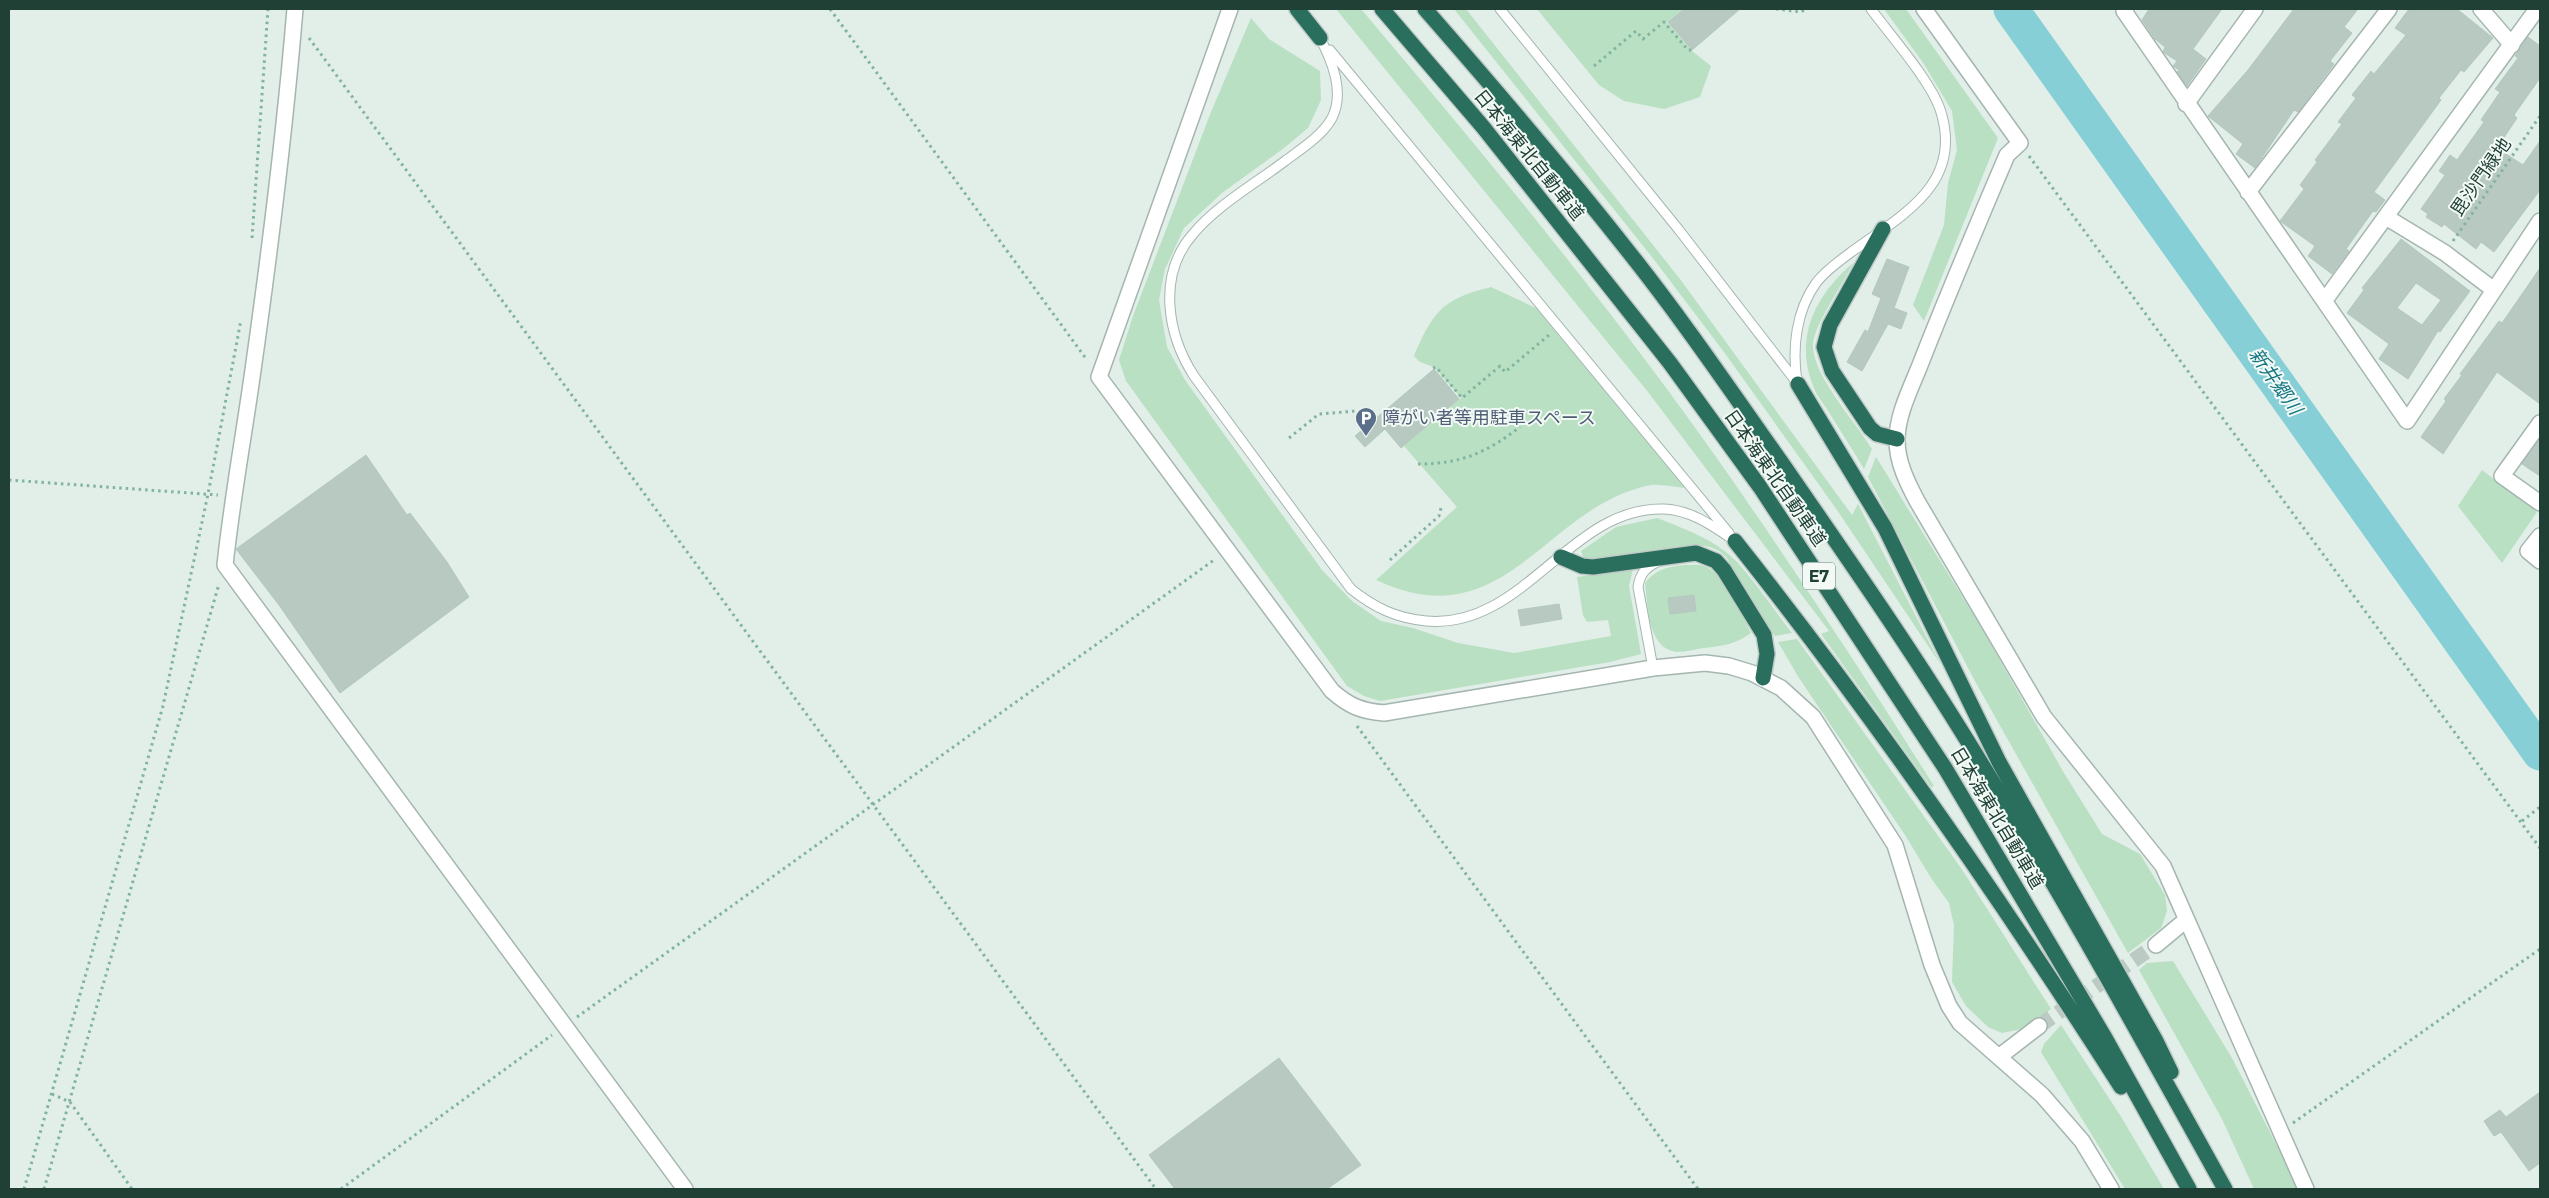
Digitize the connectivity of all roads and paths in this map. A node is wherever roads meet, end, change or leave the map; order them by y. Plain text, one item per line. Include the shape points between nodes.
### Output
1 (268, 9) edge
2 (830, 9) edge
3 (1230, 9) edge
4 (1297, 9) edge
5 (1382, 9) edge
6 (1425, 9) edge
7 (1500, 9) edge
8 (1776, 9) edge
9 (1806, 9) edge
10 (1871, 9) edge
11 (1924, 9) edge
12 (2126, 9) edge
13 (2255, 9) edge
14 (2389, 9) edge
15 (2481, 9) edge
16 (2537, 9) edge
17 (295, 14) edge
18 (1320, 38) junction
19 (2512, 45) junction
20 (1693, 50) dead end
21 (1594, 66) dead end
22 (2186, 104) junction
23 (2540, 116) edge
24 (2020, 143) junction
25 (2248, 192) junction
26 (2386, 217) junction
27 (2540, 221) edge
28 (1883, 229) junction
29 (252, 240) dead end
30 (2445, 253) junction
31 (2494, 290) junction
32 (2325, 300) junction
33 (241, 318) dead end
34 (1553, 332) dead end
35 (1433, 368) dead end
36 (1099, 377) junction
37 (1798, 384) junction
38 (1356, 411) dead end
39 (2540, 423) edge
40 (1520, 426) dead end
41 (1289, 438) dead end
42 (1897, 439) junction
43 (1418, 464) dead end
44 (9, 480) edge
45 (208, 494) junction
46 (232, 498) junction
47 (2540, 503) edge
48 (1441, 508) dead end
49 (2540, 536) edge
50 (1736, 541) junction
51 (1227, 551) junction
52 (1668, 556) junction
53 (1562, 557) junction
54 (1390, 560) dead end
55 (2540, 561) edge
56 (225, 564) junction
57 (1653, 668) junction
58 (1763, 678) junction
59 (1355, 723) dead end
60 (874, 806) junction
61 (2540, 807) edge
62 (2522, 821) junction
63 (2540, 848) edge
64 (2186, 920) junction
65 (2156, 945) tunnel mouth
66 (2540, 950) edge
67 (566, 1025) junction
68 (2039, 1026) tunnel mouth
69 (2000, 1056) junction
70 (52, 1094) junction
71 (70, 1102) junction
72 (2280, 1132) junction
73 (24, 1189) edge
74 (44, 1189) edge
75 (132, 1189) edge
76 (340, 1189) edge
77 (684, 1189) edge
78 (1156, 1189) edge
79 (1698, 1189) edge
80 (2111, 1189) edge
81 (2188, 1189) edge
82 (2227, 1189) edge
83 (2306, 1189) edge

1 - 29 path
2 - 36 path
3 - 36 street
4 - 18 highway
5 - 81 highway, 日本海東北自動車道 / E7 via 1563,227 1670,363 1760,487 1945,768 2104,1036
6 - 82 highway, 日本海東北自動車道 / E7 via 1552,156 1630,254 1853,566 1959,727 2023,833
7 - 37 lane via 1667,215
8 - 9 path via 1801,12
10 - 28 lane via 1929,88 1946,132 1945,156 1936,182 1923,198
11 - 24 street
12 - 22 street via 2124,11
13 - 22 street
14 - 25 street
15 - 19 street
16 - 19 street
17 - 46 street via 254,360
17 - 60 path
18 - 50 lane
18 - 53 lane via 1332,60 1336,79 1337,98 1333,116 1326,128 1192,234 1182,251 1170,292 1170,316 1182,357 1351,589 1389,614 1434,622 1457,621 1480,614
19 - 26 street
20 - 21 path via 1688,50 1664,22 1644,39 1636,31
22 - 25 street
23 - 30 path, 毘沙門緑地
24 - 42 street via 2007,155 1953,281 1905,404
24 - 62 path
25 - 32 street
26 - 30 street
26 - 32 street
27 - 31 street
28 - 37 lane via 1830,268 1816,283 1799,321 1794,344
28 - 42 highway via 1830,325 1824,347 1832,371 1870,428 1877,434
30 - 31 street
31 - 32 street via 2407,421
33 - 45 path
34 - 35 path via 1505,372 1500,366 1462,398 1436,367
36 - 51 street
37 - 82 highway via 1885,528 1999,762 2156,1041
38 - 41 path via 1319,414
39 - 47 street via 2502,476
40 - 43 path via 1498,443 1467,458
42 - 64 street via 1905,477 1917,501 2044,717 2163,866
44 - 45 path
45 - 46 path
45 - 70 path via 163,706
46 - 56 street
48 - 54 path via 1439,516
49 - 55 street via 2528,551
50 - 53 lane via 1706,521 1685,513 1664,509 1641,511 1602,526
50 - 81 highway via 1844,681 1927,798
51 - 57 street via 1332,691 1349,706 1366,712 1384,713
51 - 60 path
52 - 53 highway via 1599,567 1582,566
52 - 57 lane via 1645,569 1638,586
52 - 58 highway via 1696,553 1716,561 1724,570 1764,635 1767,654
56 - 67 street
56 - 71 path
57 - 58 street via 1705,663 1730,666
58 - 69 street via 1781,688 1813,717 1882,821 1898,853 1932,965 1949,1006 1960,1023
59 - 79 path
60 - 67 path
60 - 78 path
61 - 62 path
62 - 63 path
64 - 65 street
64 - 72 street
66 - 72 path
67 - 76 path
67 - 77 street
68 - 69 street
69 - 80 street via 2042,1095 2082,1141
70 - 71 path
70 - 73 path
71 - 74 path
71 - 75 path
72 - 83 street

